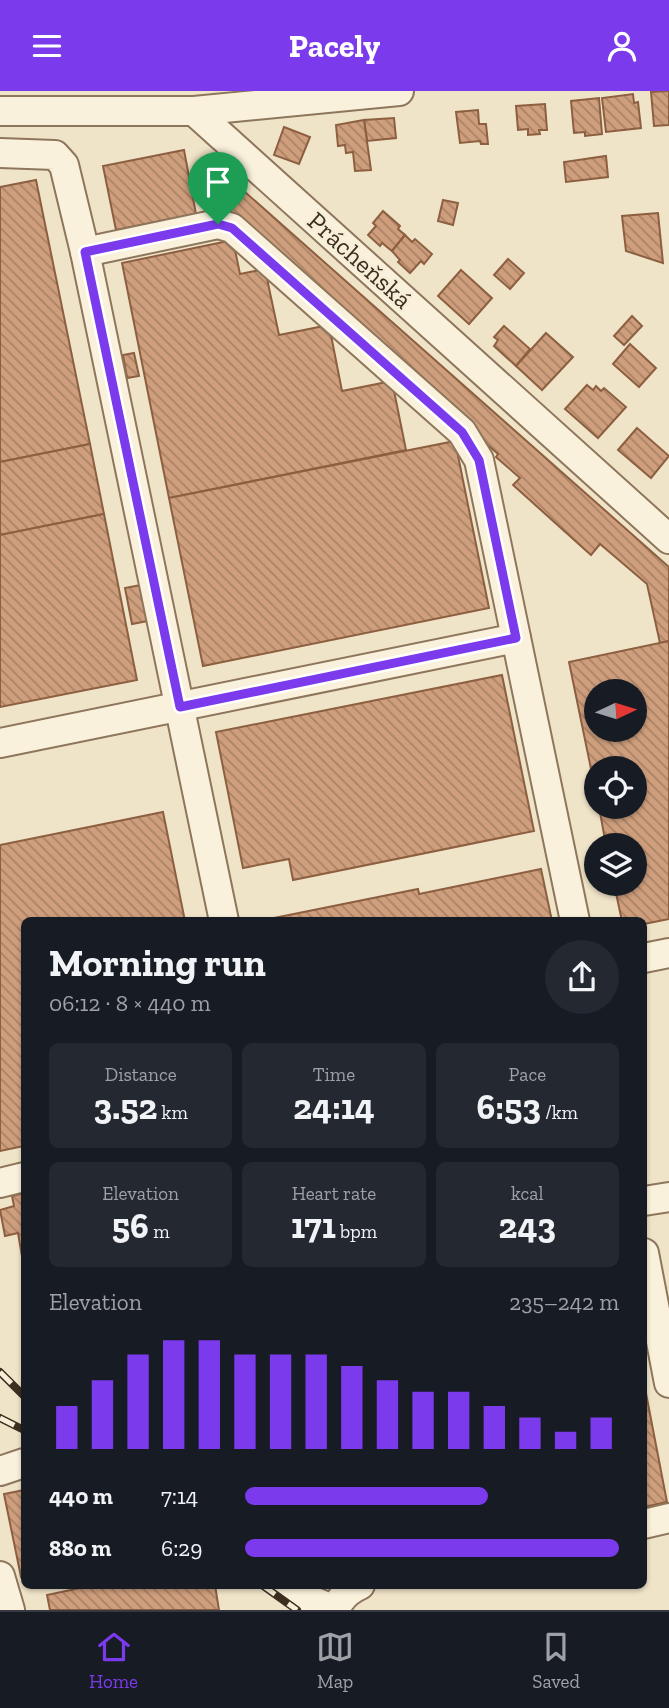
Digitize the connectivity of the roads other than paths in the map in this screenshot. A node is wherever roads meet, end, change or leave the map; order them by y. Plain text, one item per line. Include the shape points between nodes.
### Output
1 (399, 91) edge
2 (0, 111) edge
3 (194, 111) junction
4 (0, 153) edge
5 (85, 252) junction
6 (669, 539) edge
7 (516, 638) junction
8 (180, 707) junction
9 (0, 743) edge
10 (223, 917) edge
11 (574, 917) edge
12 (669, 953) edge
13 (647, 957) edge
14 (21, 1178) edge
15 (0, 1183) edge
16 (669, 1196) edge
17 (647, 1200) edge
18 (647, 1268) edge
19 (669, 1383) edge
20 (21, 1464) edge
21 (0, 1471) edge
22 (669, 1518) edge
23 (647, 1523) edge
24 (290, 1589) edge
25 (346, 1596) edge

1 - 3 street
2 - 3 street
3 - 6 street, Prácheňská
4 - 5 street via 55,155 65,165
5 - 7 street via 218,224 232,228 462,432 479,460
5 - 8 street
7 - 8 street
7 - 11 street
8 - 9 street
8 - 10 street
12 - 13 street
14 - 15 street
16 - 17 street
18 - 19 street
20 - 21 street
22 - 23 street
24 - 25 street via 298,1595

